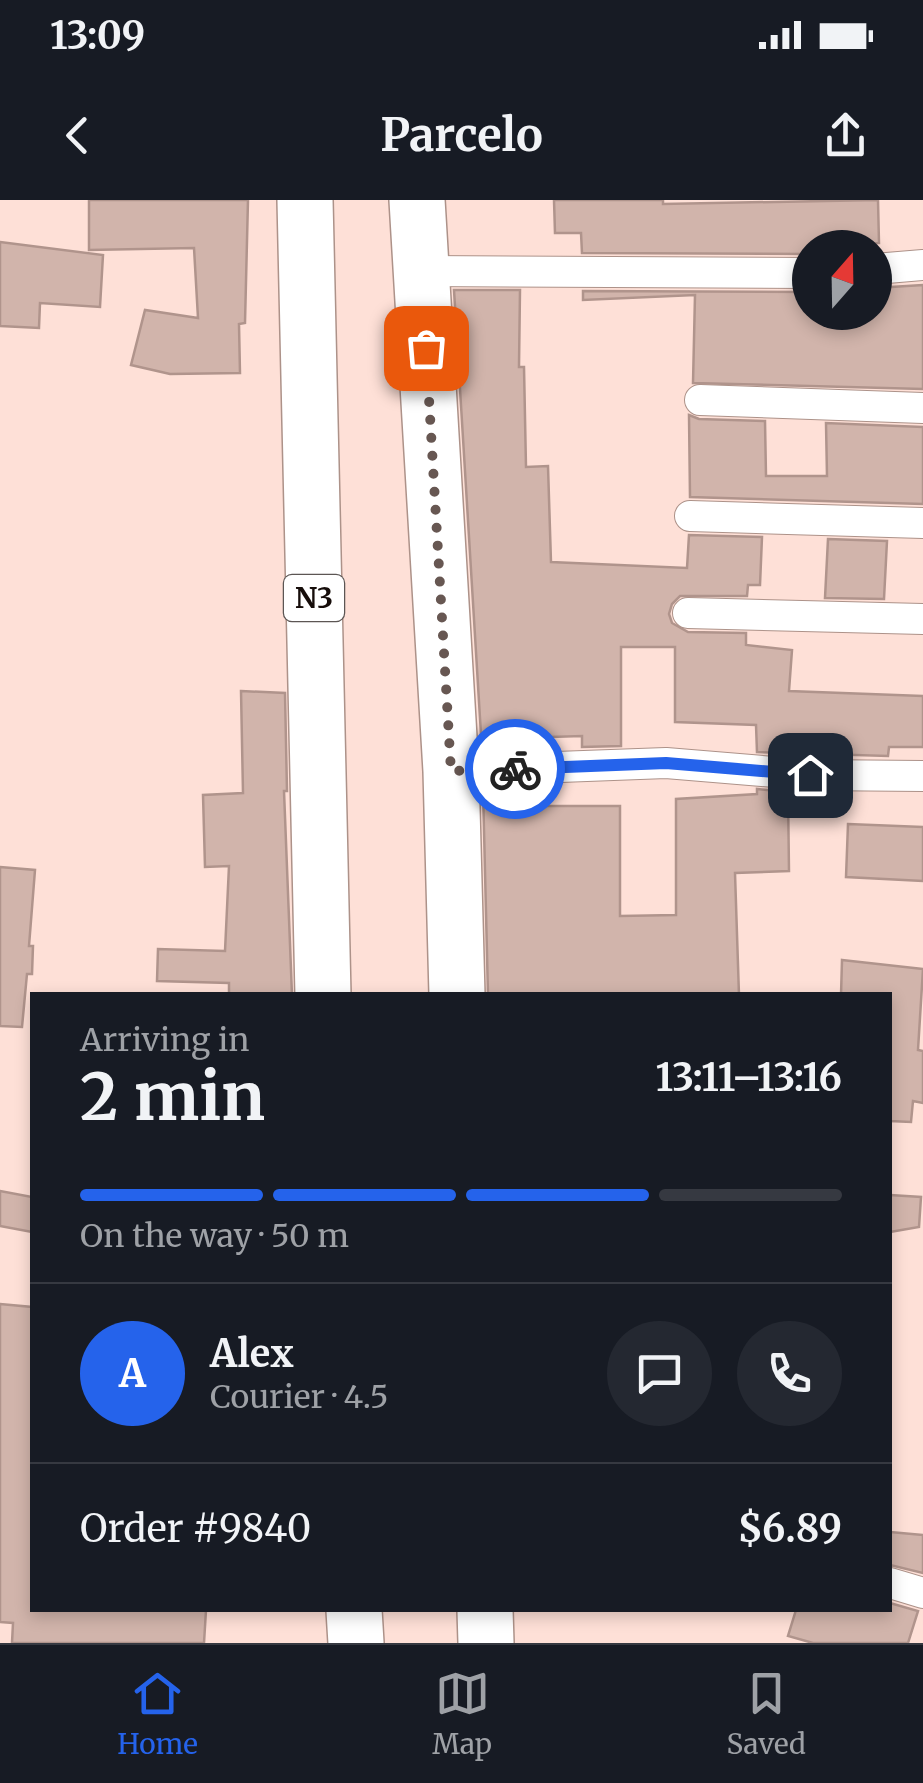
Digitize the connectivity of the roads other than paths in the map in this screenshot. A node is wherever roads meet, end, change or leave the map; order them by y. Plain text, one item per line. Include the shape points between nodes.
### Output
1 (305, 200) edge
2 (417, 200) edge
3 (923, 265) edge
4 (892, 267) edge
5 (422, 272) junction
6 (792, 273) edge
7 (700, 400) dead end
8 (923, 408) edge
9 (690, 516) dead end
10 (923, 523) edge
11 (688, 613) dead end
12 (923, 619) edge
13 (451, 771) junction
14 (923, 776) edge
15 (324, 992) edge
16 (457, 992) edge
17 (892, 1584) edge
18 (923, 1593) edge
19 (354, 1612) edge
20 (485, 1612) edge
21 (356, 1643) edge
22 (486, 1643) edge

1 - 15 highway, N3
2 - 5 highway
3 - 4 street
5 - 6 street
5 - 13 highway
7 - 8 street
9 - 10 street
11 - 12 street
13 - 14 street via 666,763
13 - 16 highway
17 - 18 street
19 - 21 highway
20 - 22 highway

